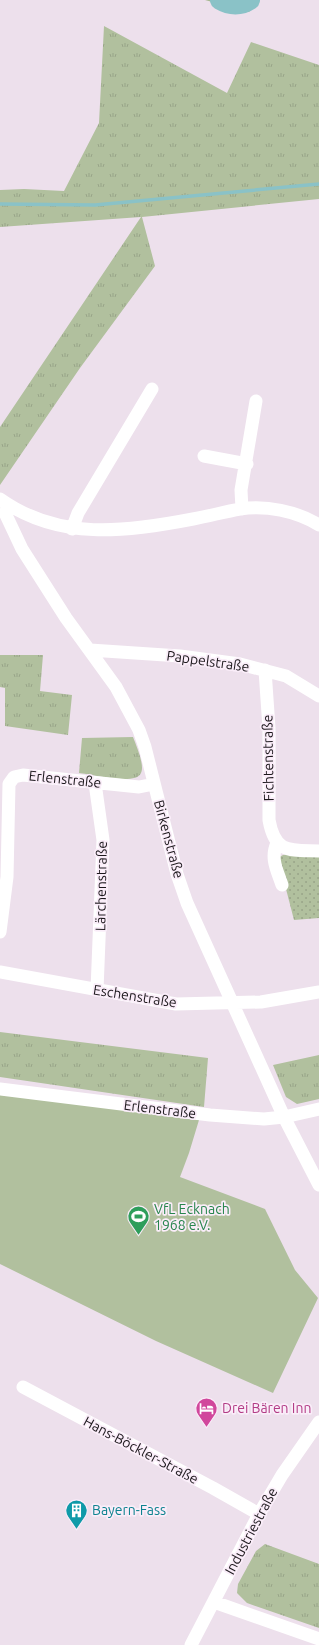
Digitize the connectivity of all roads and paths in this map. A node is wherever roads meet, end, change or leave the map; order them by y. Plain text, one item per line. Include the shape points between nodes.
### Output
1 (152, 389) dead end
2 (256, 401) dead end
3 (204, 456) dead end
4 (247, 464) junction
5 (3, 501) edge
6 (242, 509) junction
7 (319, 524) edge
8 (72, 529) junction
9 (90, 650) junction
10 (265, 670) junction
11 (319, 696) edge
12 (95, 783) junction
13 (154, 784) junction
14 (277, 843) junction
15 (319, 851) edge
16 (282, 885) dead end
17 (0, 932) edge
18 (0, 972) edge
19 (97, 990) junction
20 (319, 992) edge
21 (233, 1004) junction
22 (0, 1089) edge
23 (319, 1109) edge
24 (284, 1117) junction
25 (319, 1185) edge
26 (23, 1387) dead end
27 (319, 1422) edge
28 (259, 1514) junction
29 (214, 1602) junction
30 (319, 1638) edge
31 (191, 1645) edge

1 - 8 street via 78,513
2 - 4 street
3 - 4 street
4 - 6 street via 242,490
5 - 8 street via 35,518
5 - 9 street, Birkenstraße via 6,515 22,549 66,618
6 - 7 street via 286,512
6 - 8 street via 137,528 107,531
9 - 10 street, Pappelstraße via 188,657
9 - 13 street, Birkenstraße via 130,712 145,748
10 - 11 street, Pappelstraße via 286,676
10 - 14 street, Fichtenstraße via 269,728 269,820 273,838
12 - 13 street, Erlenstraße via 139,787
12 - 17 street, Erlenstraße via 23,775 14,777 9,784 7,877
12 - 19 street, Lärchenstraße via 103,840
13 - 21 street, Birkenstraße via 187,903
14 - 15 street via 292,850
14 - 16 street, Fichtenstraße via 274,863
18 - 19 street, Eschenstraße
19 - 21 street, Eschenstraße via 176,1004
20 - 21 street, Eschenstraße
21 - 24 street, Birkenstraße
22 - 24 street, Erlenstraße via 210,1115 264,1119
23 - 24 street, Erlenstraße
24 - 25 street, Birkenstraße
26 - 28 street, Hans-Böckler-Straße
27 - 28 street, Industriestraße via 282,1475
28 - 29 street, Industriestraße
29 - 30 street
29 - 31 street, Industriestraße

